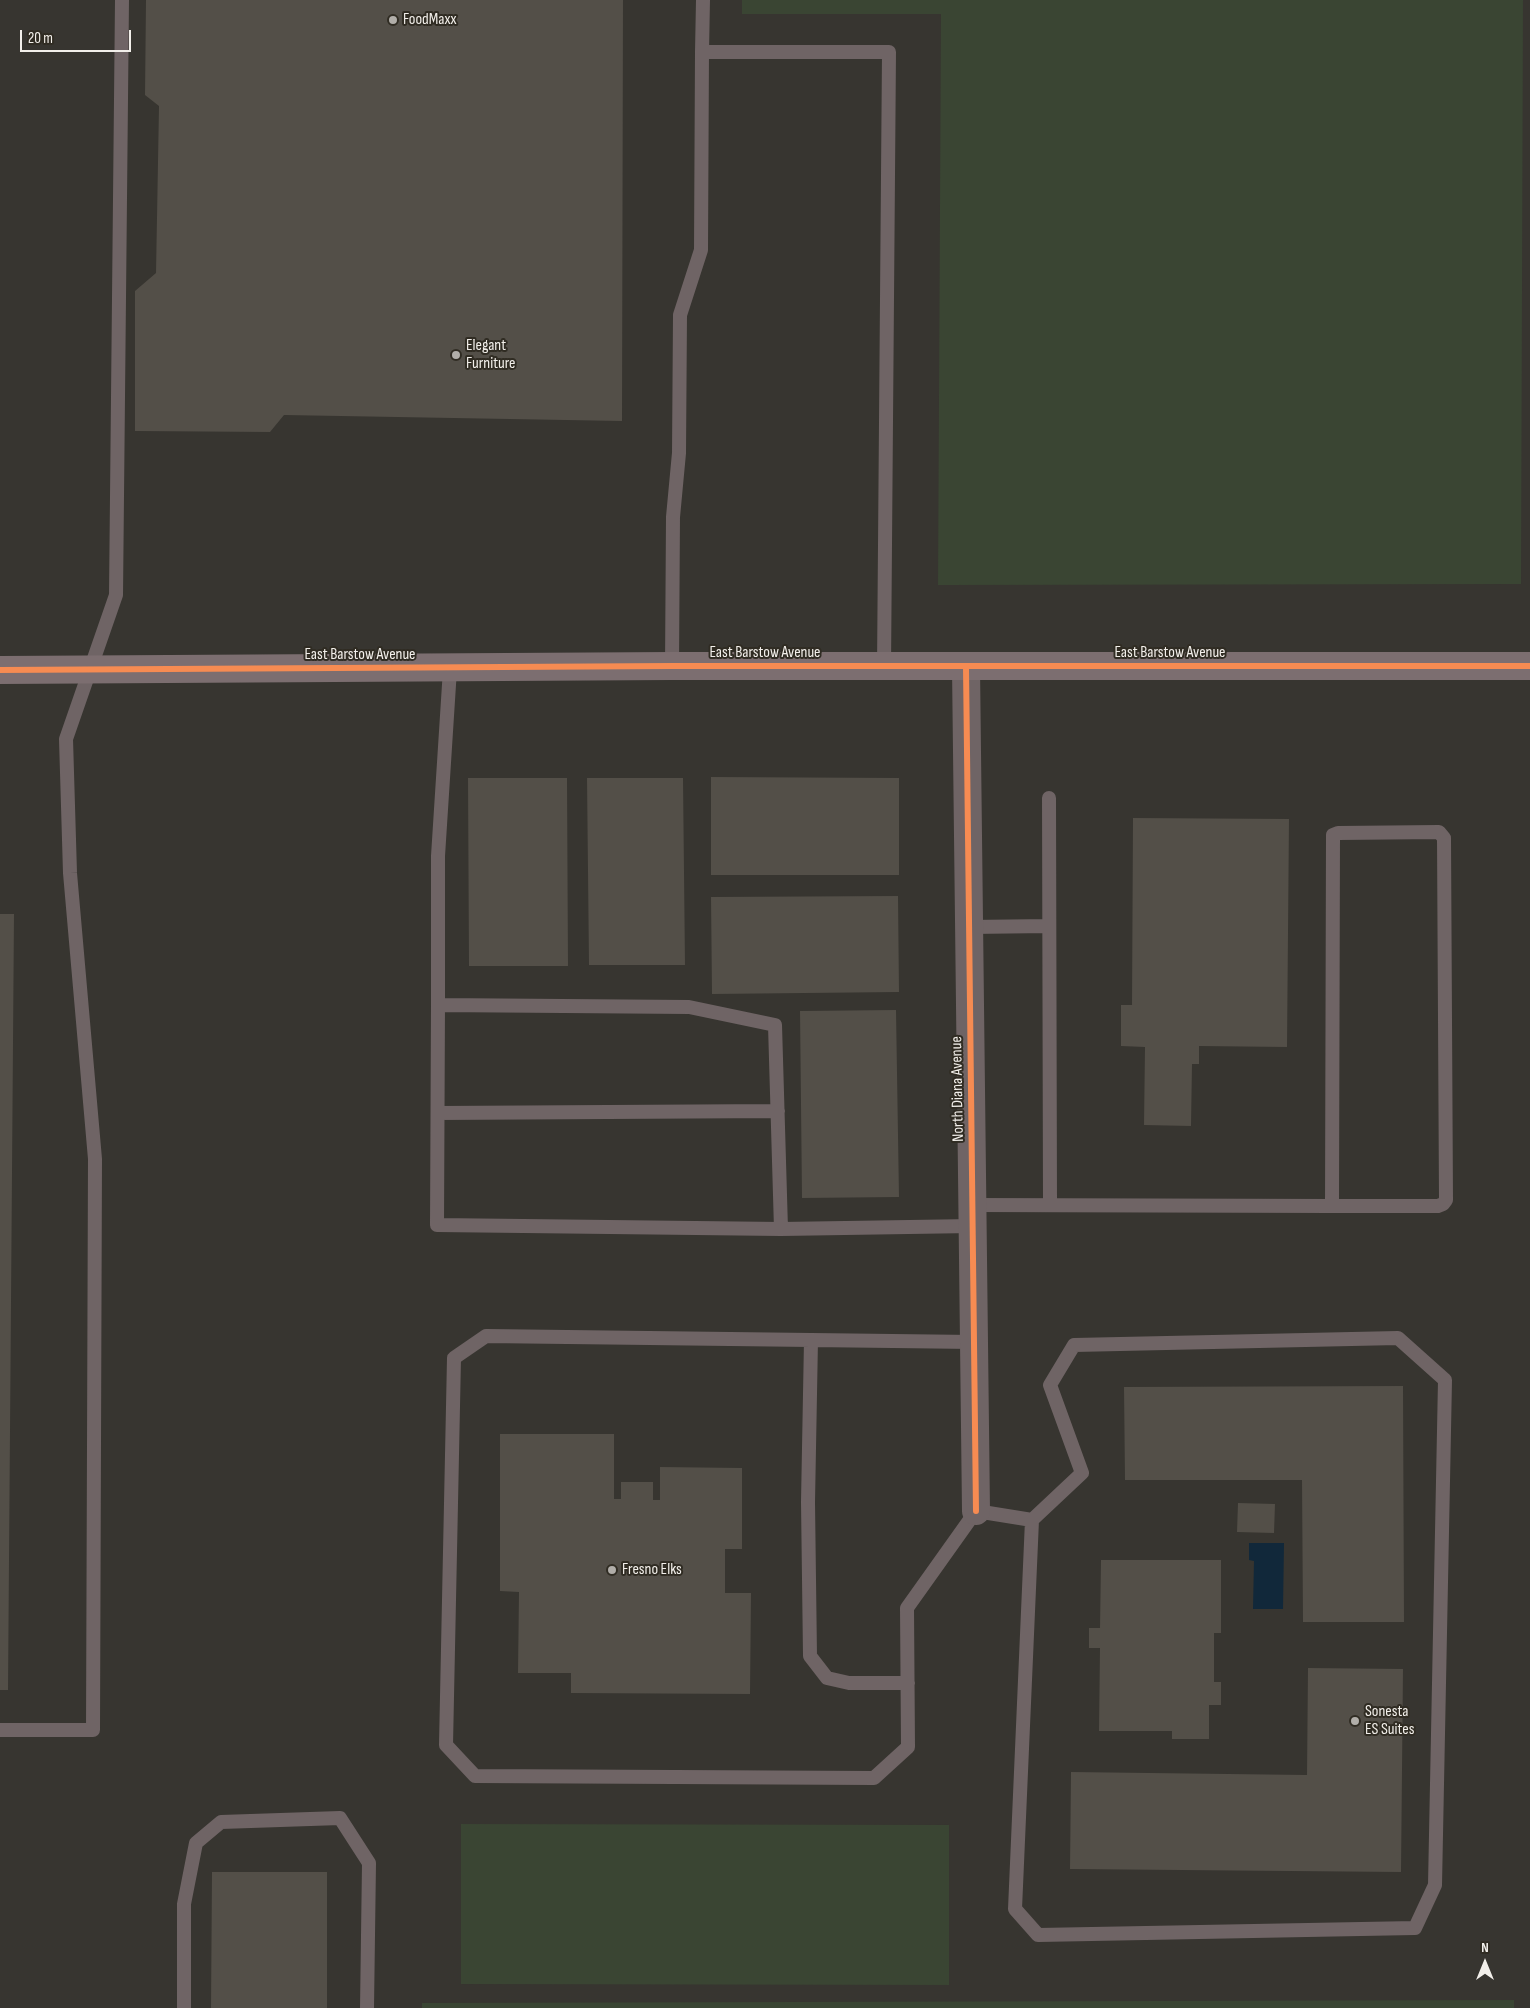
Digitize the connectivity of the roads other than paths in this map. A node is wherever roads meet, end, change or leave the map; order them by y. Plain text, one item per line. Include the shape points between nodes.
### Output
1 (122, 0) edge
2 (703, 0) edge
3 (702, 52) junction
4 (672, 666) junction
5 (1530, 666) edge
6 (884, 667) junction
7 (966, 667) junction
8 (450, 669) junction
9 (0, 670) edge
10 (91, 670) junction
11 (1050, 798) dead end
12 (1050, 926) junction
13 (970, 927) junction
14 (438, 1005) junction
15 (778, 1111) junction
16 (438, 1113) junction
17 (1050, 1205) junction
18 (1332, 1206) junction
19 (973, 1216) junction
20 (781, 1229) junction
21 (811, 1340) junction
22 (974, 1342) junction
23 (976, 1511) junction
24 (1032, 1520) junction
25 (908, 1683) junction
26 (0, 1730) edge
27 (184, 2008) edge
28 (366, 2008) edge

1 - 10 lane via 116,594
2 - 3 lane
3 - 4 lane via 701,250 680,315
3 - 6 lane via 889,52
4 - 6 main road, East Barstow Avenue
4 - 8 main road, East Barstow Avenue
5 - 7 main road, East Barstow Avenue
6 - 7 main road, East Barstow Avenue
7 - 13 street, North Diana Avenue
8 - 10 main road, East Barstow Avenue
8 - 14 lane via 438,856
9 - 10 main road, East Barstow Avenue
10 - 26 lane via 66,740 66,749 70,873 95,1159 93,1730
11 - 12 lane
12 - 13 lane
12 - 17 lane
13 - 19 street, North Diana Avenue
14 - 15 lane via 689,1006 776,1025
14 - 16 lane
15 - 16 lane
15 - 20 lane
16 - 20 lane via 437,1225
17 - 18 lane
17 - 19 lane
18 - 18 lane via 1438,1206 1446,1200 1444,838 1439,832 1333,835
19 - 20 lane
19 - 22 street, North Diana Avenue
21 - 22 lane
21 - 25 lane via 810,1656 827,1678 848,1682
21 - 25 lane via 486,1336 454,1358 446,1745 475,1776 874,1778 908,1747
22 - 23 street, North Diana Avenue
23 - 24 lane
23 - 25 lane via 907,1608
24 - 24 lane via 1082,1473 1050,1385 1074,1345 1398,1338 1445,1380 1435,1885 1415,1928 1038,1936 1015,1909
27 - 28 lane via 184,1904 196,1843 221,1822 340,1818 369,1863

